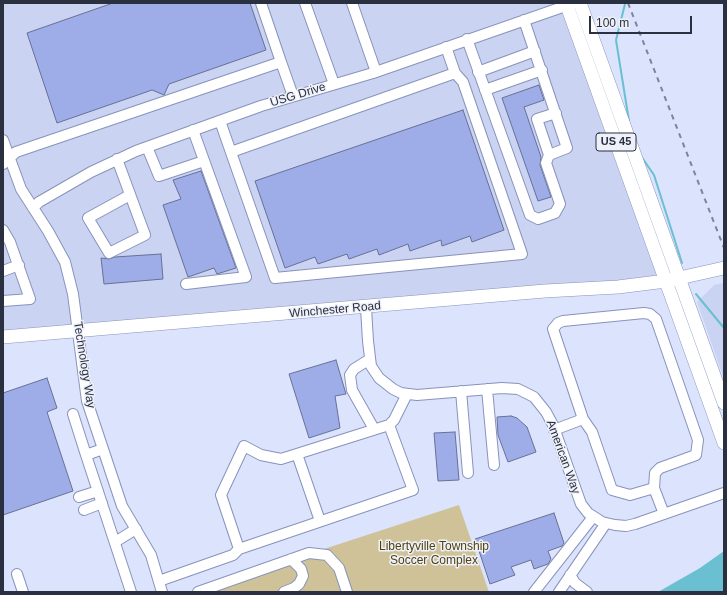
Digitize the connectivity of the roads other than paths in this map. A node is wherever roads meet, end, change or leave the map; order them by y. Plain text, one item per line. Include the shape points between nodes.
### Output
1 (261, 3) edge
2 (305, 3) edge
3 (352, 3) edge
4 (572, 4) edge
5 (524, 20) junction
6 (467, 39) junction
7 (446, 47) junction
8 (535, 51) junction
9 (281, 62) junction
10 (542, 70) junction
11 (376, 72) junction
12 (478, 72) junction
13 (456, 73) junction
14 (334, 84) junction
15 (485, 90) junction
16 (293, 96) junction
17 (556, 113) junction
18 (220, 120) junction
19 (193, 130) junction
20 (3, 140) edge
21 (147, 147) junction
22 (231, 152) junction
23 (549, 155) junction
24 (117, 159) junction
25 (5, 160) edge
26 (204, 161) junction
27 (130, 195) junction
28 (32, 208) junction
29 (3, 230) edge
30 (18, 265) junction
31 (724, 268) edge
32 (3, 271) edge
33 (680, 278) junction
34 (666, 281) junction
35 (186, 284) dead end
36 (3, 301) edge
37 (366, 308) junction
38 (78, 330) junction
39 (3, 337) edge
40 (370, 359) junction
41 (487, 389) junction
42 (461, 391) junction
43 (407, 394) junction
44 (724, 403) edge
45 (73, 414) dead end
46 (583, 419) junction
47 (389, 425) junction
48 (374, 430) junction
49 (554, 430) junction
50 (724, 442) edge
51 (103, 449) junction
52 (298, 454) junction
53 (86, 455) junction
54 (494, 465) dead end
55 (468, 473) dead end
56 (654, 488) junction
57 (98, 491) junction
58 (724, 493) edge
59 (79, 497) dead end
60 (102, 503) junction
61 (84, 510) dead end
62 (664, 514) junction
63 (593, 517) junction
64 (320, 521) junction
65 (606, 523) junction
66 (136, 529) junction
67 (115, 542) junction
68 (239, 549) junction
69 (291, 559) junction
70 (17, 574) dead end
71 (570, 575) junction
72 (159, 581) junction
73 (23, 592) edge
74 (131, 592) edge
75 (162, 592) edge
76 (198, 592) edge
77 (284, 592) edge
78 (347, 592) edge
79 (534, 592) edge
80 (558, 592) edge
81 (587, 592) edge

1 - 9 street
2 - 14 street
3 - 11 street
4 - 5 street, USG Drive
4 - 33 main road, US 45
4 - 34 main road, US 45
5 - 6 street, USG Drive
5 - 8 street
6 - 7 street, USG Drive
6 - 12 street
7 - 11 street, USG Drive
7 - 13 street
8 - 10 street
8 - 12 street
9 - 16 street
9 - 25 street via 16,152
10 - 15 street
10 - 17 street
11 - 14 street, USG Drive
12 - 15 street
13 - 22 street
13 - 22 street via 463,82 522,254 275,278
14 - 16 street, USG Drive
15 - 23 street via 530,215 538,219 555,213 560,204 546,163
16 - 18 street, USG Drive
17 - 23 street via 567,148
17 - 23 street via 537,119
18 - 19 street, USG Drive
18 - 22 street
19 - 21 street, USG Drive
19 - 26 street
20 - 25 street, Technology Way
21 - 24 street, USG Drive
21 - 26 street via 159,176
24 - 27 street
24 - 28 street, USG Drive
25 - 28 street, Technology Way
26 - 35 street via 246,277
27 - 27 street via 145,235 109,253 88,218
28 - 38 street, Technology Way via 65,262
29 - 30 street
30 - 32 street
30 - 36 street via 30,299
31 - 33 main road, Winchester Road
33 - 34 main road, Winchester Road
33 - 44 main road, US 45
34 - 37 main road, Winchester Road
34 - 50 main road, US 45
37 - 38 main road, Winchester Road
37 - 40 street, American Way
38 - 39 main road, Winchester Road
38 - 51 street, Technology Way via 87,401
40 - 43 street, American Way via 374,370 386,385
40 - 48 street via 354,369 350,375 352,390
41 - 42 street, American Way
41 - 49 street, American Way via 518,389 534,397 546,412
41 - 54 street
42 - 43 street, American Way
42 - 55 street
43 - 47 street
45 - 53 street
46 - 49 street
46 - 56 street via 592,432 612,490 630,495
46 - 56 street via 553,329 558,322 644,313 656,318 698,440 696,455 660,468 655,473
47 - 48 street
47 - 64 street via 413,490
48 - 52 street
49 - 63 street, American Way via 578,498
51 - 53 street
51 - 66 street, Technology Way via 122,506
52 - 64 street
52 - 68 street via 280,459 261,455 244,446 221,495
53 - 57 street
56 - 62 street
57 - 59 street
57 - 60 street
58 - 62 street, American Way
60 - 61 street
60 - 67 street
62 - 65 street, American Way via 626,526
63 - 65 street, American Way
63 - 79 street
64 - 68 street
65 - 71 street
66 - 67 street
66 - 72 street, Technology Way via 151,555
67 - 74 street
68 - 72 street via 233,555
69 - 76 street
69 - 77 street via 301,569 303,576 300,584
69 - 78 street via 309,553 327,555 339,568
70 - 73 street
71 - 80 street
71 - 81 street via 575,583
72 - 75 street, Technology Way

